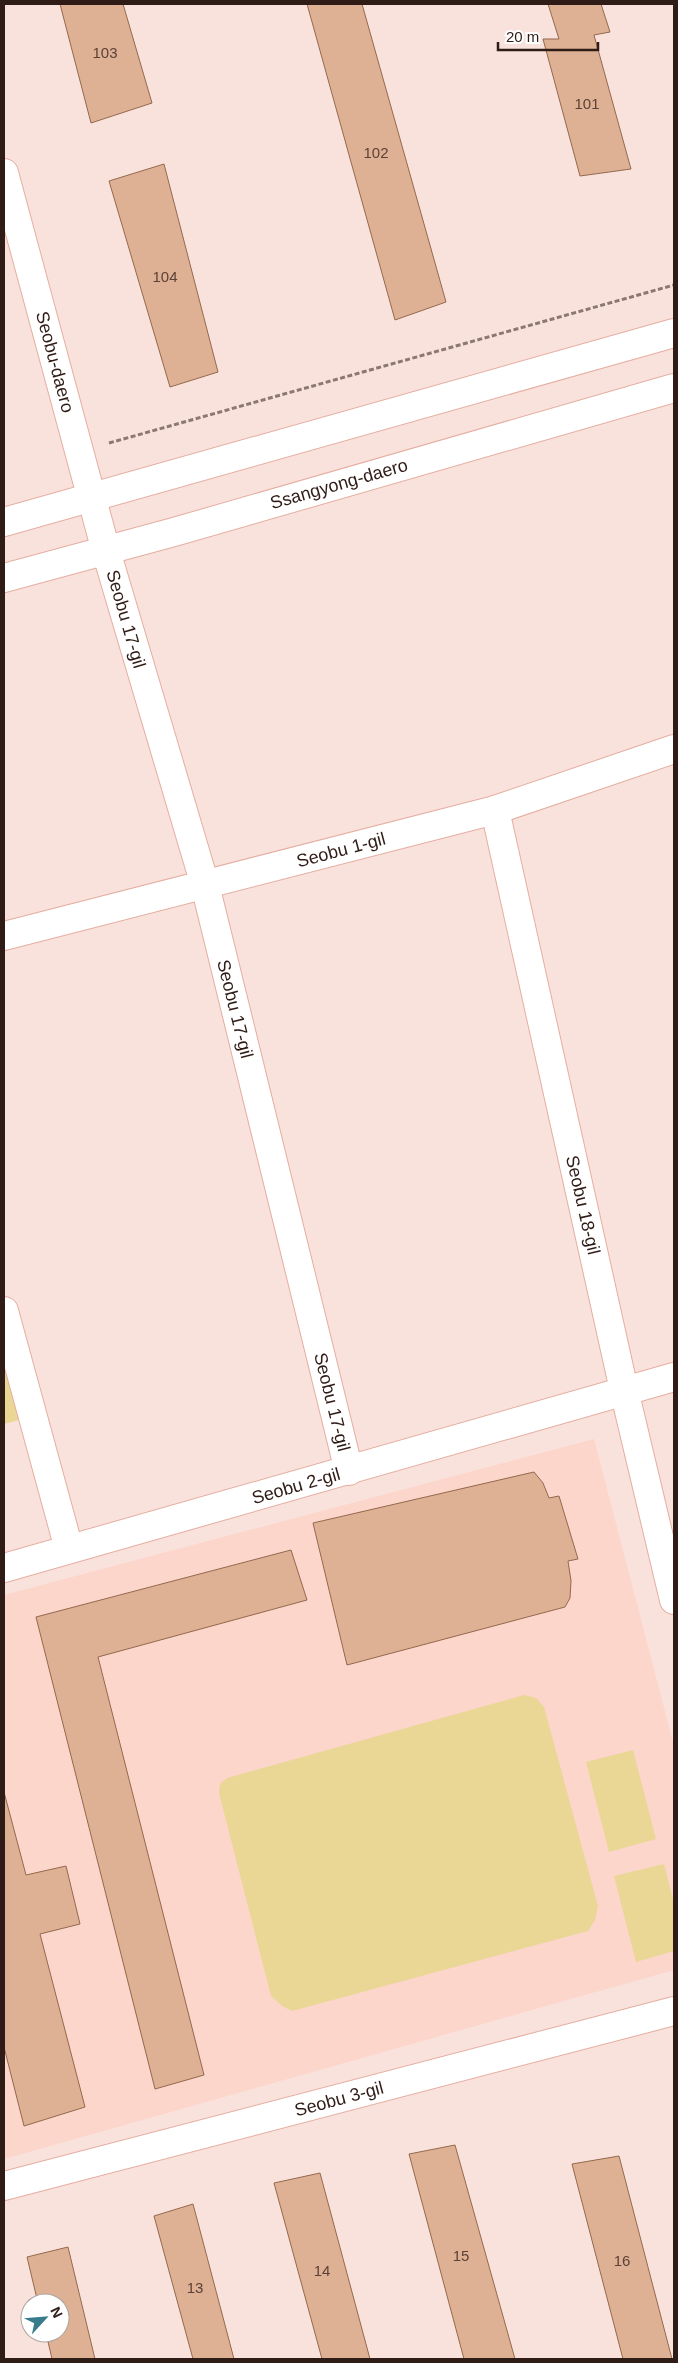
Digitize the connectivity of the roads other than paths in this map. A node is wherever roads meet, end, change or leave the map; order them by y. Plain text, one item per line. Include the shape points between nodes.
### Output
1 (4, 173) edge
2 (674, 334) edge
3 (673, 394) edge
4 (92, 496) junction
5 (4, 522) edge
6 (106, 551) junction
7 (4, 578) edge
8 (674, 749) edge
9 (495, 810) junction
10 (205, 885) junction
11 (4, 936) edge
12 (4, 1311) edge
13 (674, 1377) edge
14 (624, 1390) junction
15 (349, 1471) junction
16 (69, 1549) junction
17 (4, 1568) edge
18 (674, 1600) edge
19 (674, 2011) edge
20 (4, 2186) edge

1 - 4 street, Seobu-daero
2 - 4 street
3 - 6 street, Ssangyong-daero
4 - 5 street
4 - 6 street, Seobu-daero
6 - 7 street, Ssangyong-daero
6 - 10 street, Seobu 17-gil
8 - 9 street, Seobu 1-gil
9 - 10 street, Seobu 1-gil
9 - 14 street, Seobu 18-gil
10 - 11 street, Seobu 1-gil
10 - 15 street, Seobu 17-gil
12 - 16 street
13 - 14 street, Seobu 2-gil
14 - 15 street, Seobu 2-gil
14 - 18 street, Seobu 18-gil
15 - 16 street, Seobu 2-gil
16 - 17 street, Seobu 2-gil
19 - 20 street, Seobu 3-gil

